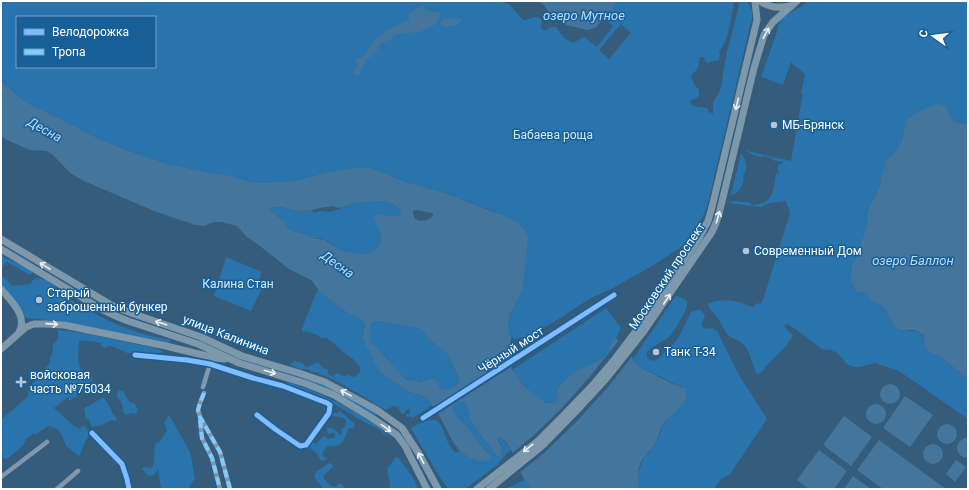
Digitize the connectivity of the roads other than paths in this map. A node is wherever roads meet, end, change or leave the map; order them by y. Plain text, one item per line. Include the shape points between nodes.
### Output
1 (755, 1) edge
2 (760, 1) edge
3 (797, 1) edge
4 (791, 6) junction
5 (1, 239) edge
6 (1, 249) edge
7 (1, 289) edge
8 (614, 295) dead end
9 (642, 329) junction
10 (16, 336) junction
11 (1, 349) edge
12 (135, 355) dead end
13 (215, 358) junction
14 (231, 360) junction
15 (210, 364) junction
16 (203, 388) dead end
17 (204, 393) dead end
18 (257, 415) dead end
19 (200, 417) junction
20 (424, 418) dead end
21 (92, 433) dead end
22 (47, 442) dead end
23 (78, 471) dead end
24 (1, 477) edge
25 (57, 489) edge
26 (129, 489) edge
27 (220, 489) edge
28 (230, 489) edge
29 (427, 489) edge
30 (438, 489) edge
31 (477, 489) edge
32 (489, 489) edge

1 -> 9 main road, Московский проспект via 756,20 710,215 699,238
2 - 4 main road via 778,8
3 - 4 main road, Московский проспект
9 -> 4 main road, Московский проспект via 660,309 714,227 764,35 773,22
30 -> 5 main road, улица Калинина via 402,428 377,410 325,382 246,357 201,337 111,305
6 - 14 main road, улица Калинина via 108,313 192,342
7 - 10 main road via 21,316 21,328
8 - 20 street, Чёрный мост
9 -> 31 main road, Московский проспект via 538,441
9 - 32 main road, Московский проспект via 605,380 572,416 542,446
10 - 11 main road
10 -> 13 main road via 29,326 53,324
12 - 15 street
13 - 14 main road
13 - 15 street
14 -> 29 main road, улица Калинина via 322,389 372,418 397,435
15 - 16 street
15 - 18 street via 283,386 330,405 328,413 306,445 300,446
17 - 19 street via 198,410
19 - 27 street via 202,438 212,458
19 - 28 street via 220,452
21 - 26 street via 122,464
22 - 24 street
23 - 25 street

